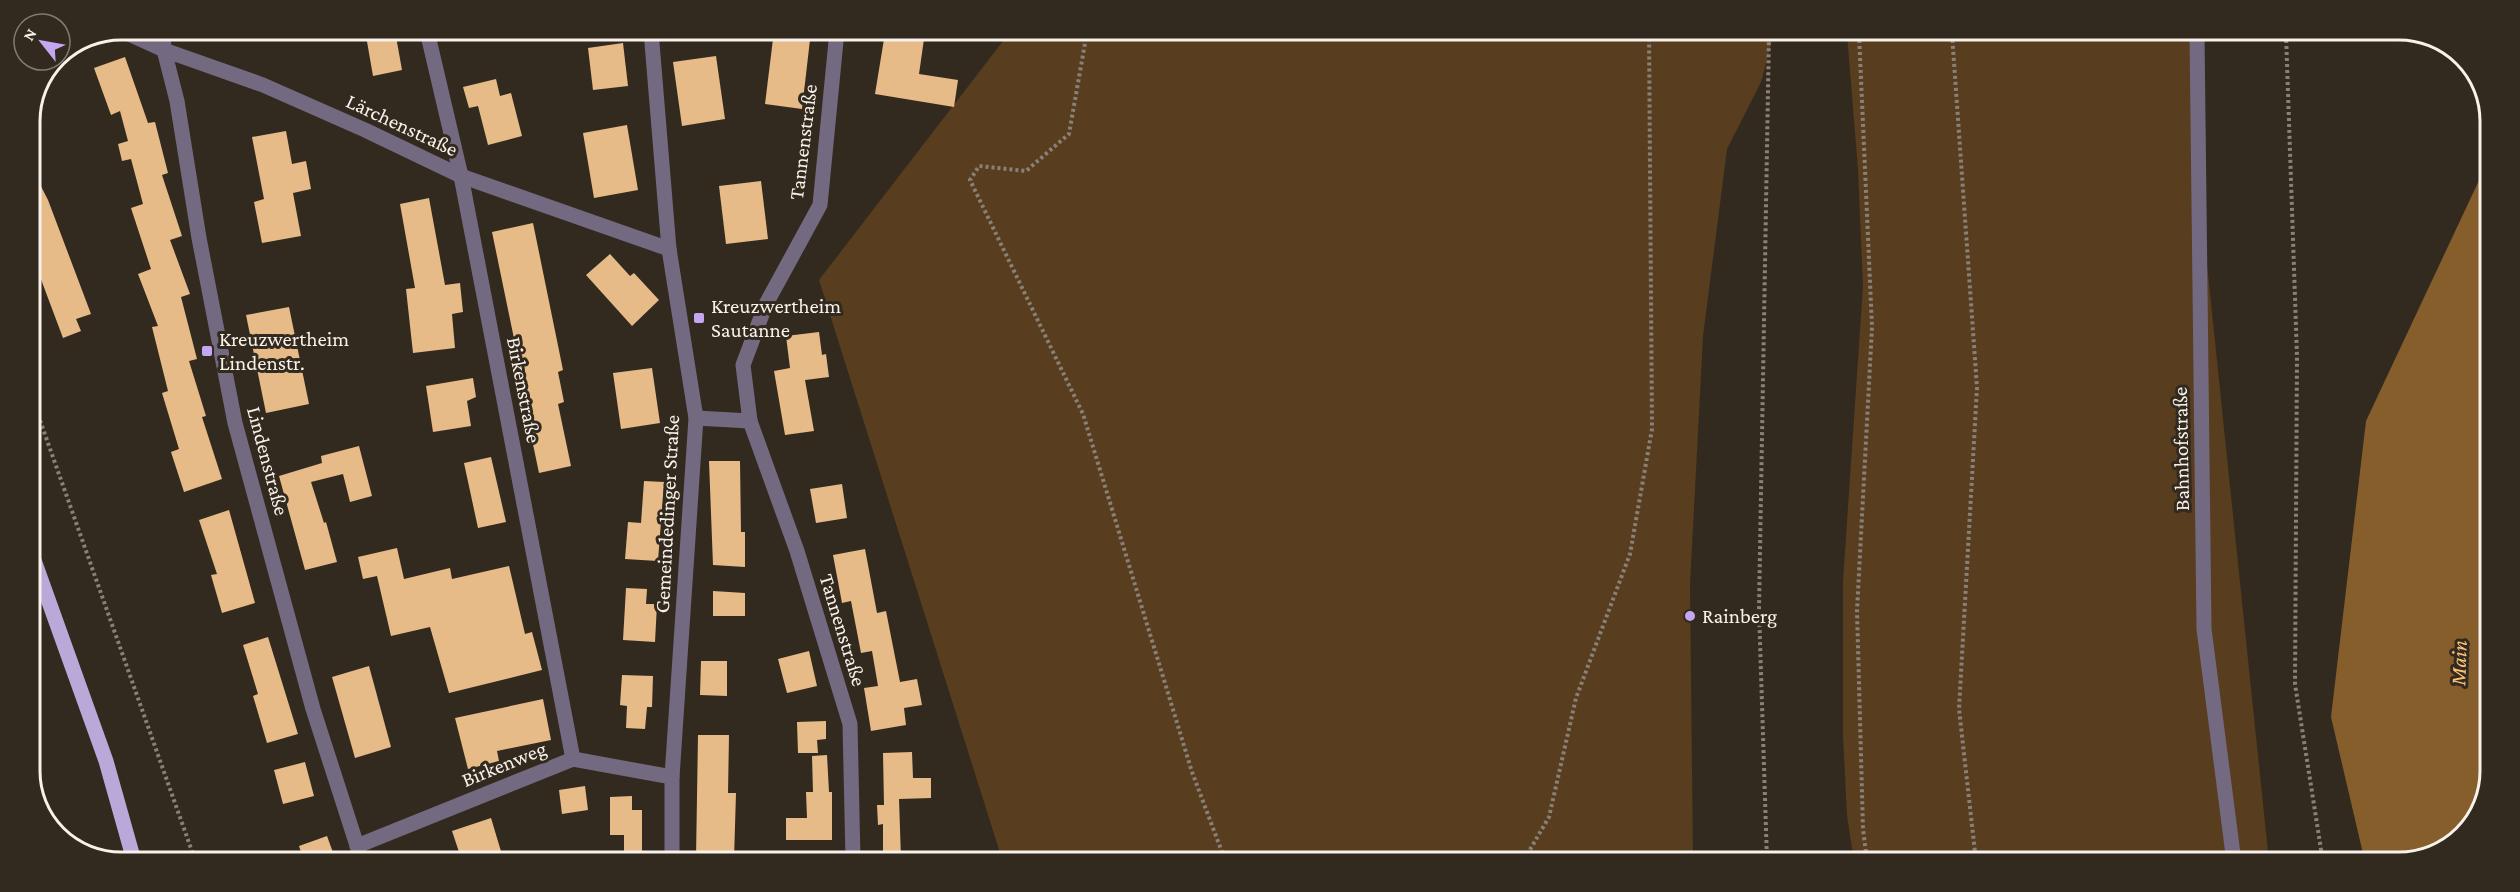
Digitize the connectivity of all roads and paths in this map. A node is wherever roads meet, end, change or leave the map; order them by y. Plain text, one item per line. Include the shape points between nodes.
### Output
1 (142, 40) edge
2 (164, 40) edge
3 (428, 40) edge
4 (652, 40) edge
5 (836, 40) edge
6 (1087, 40) edge
7 (1649, 40) edge
8 (1769, 40) edge
9 (1859, 40) edge
10 (1952, 40) edge
11 (2197, 40) edge
12 (2286, 40) edge
13 (164, 50) junction
14 (461, 176) junction
15 (669, 249) junction
16 (696, 418) junction
17 (750, 421) junction
18 (40, 423) edge
19 (41, 579) edge
20 (573, 759) junction
21 (672, 777) junction
22 (131, 851) edge
23 (192, 851) edge
24 (359, 851) edge
25 (361, 851) edge
26 (672, 851) edge
27 (853, 851) edge
28 (1222, 851) edge
29 (1529, 851) edge
30 (1767, 851) edge
31 (1866, 851) edge
32 (1975, 851) edge
33 (2233, 851) edge
34 (2321, 851) edge

1 - 13 street, Lärchenstraße
2 - 13 street, Lindenstraße
3 - 14 street, Birkenstraße
4 - 15 street, Gemeindedinger Straße
5 - 17 street, Tannenstraße via 820,205 766,304 743,365
6 - 28 path via 1069,134 1026,171 979,166 970,180 1083,414 1192,772
7 - 29 path via 1652,429 1630,554 1576,698 1550,817
8 - 30 path via 1759,610
9 - 31 path via 1872,327 1857,612
10 - 32 path via 1977,388 1959,709
11 - 33 street, Bahnhofstraße via 2204,629
12 - 34 path via 2297,356 2295,684
13 - 14 street, Lärchenstraße via 263,86
13 - 24 street, Lindenstraße via 177,101 235,423 313,710
14 - 15 street, Lärchenstraße
14 - 20 street, Birkenstraße
15 - 16 street, Gemeindedinger Straße
16 - 17 street
16 - 21 street, Gemeindedinger Straße
17 - 27 street, Tannenstraße via 797,551 850,724
18 - 23 path
19 - 22 main road via 106,761
20 - 21 street, Birkenweg
20 - 25 street, Birkenweg
21 - 26 street, Gemeindedinger Straße

